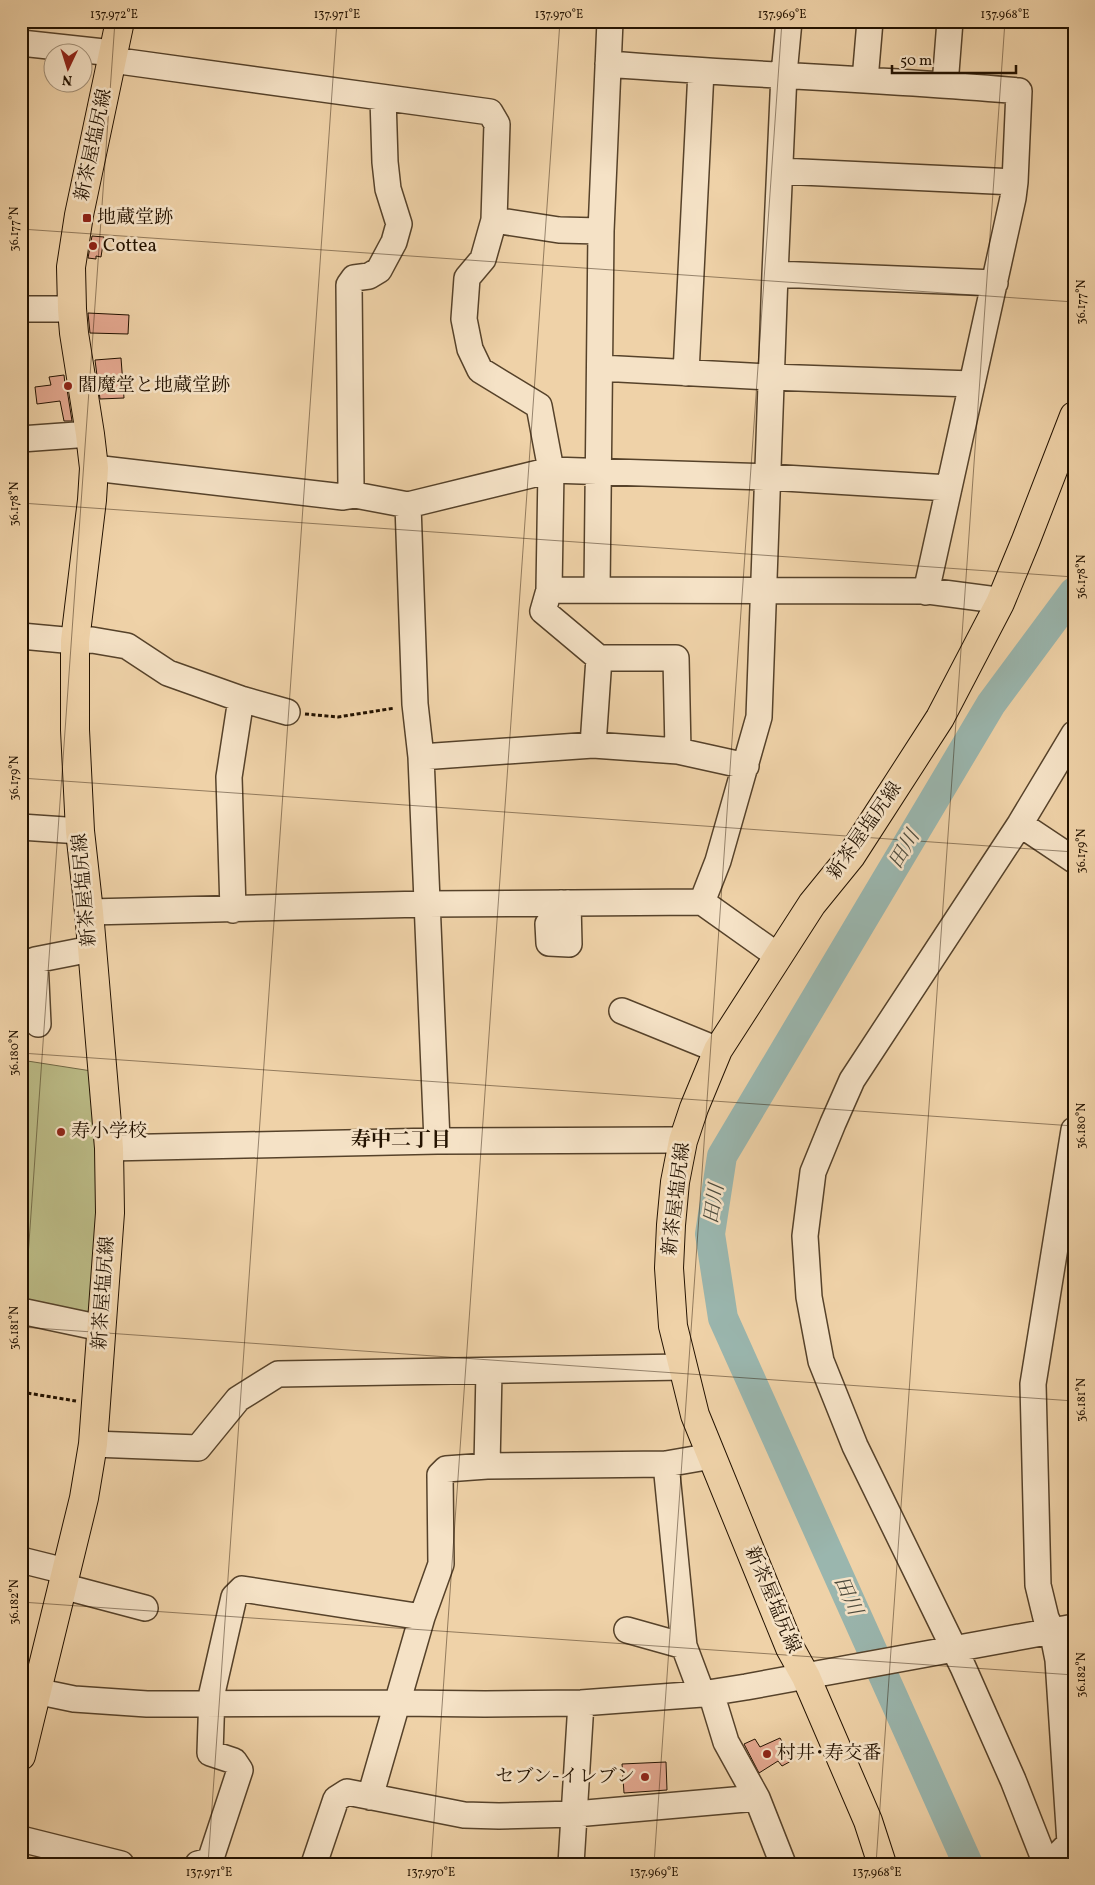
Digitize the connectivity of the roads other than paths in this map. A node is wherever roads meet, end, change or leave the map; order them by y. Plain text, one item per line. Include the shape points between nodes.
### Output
1 (120, 21) edge
2 (610, 21) edge
3 (789, 21) edge
4 (870, 21) edge
5 (950, 21) edge
6 (21, 43) edge
7 (113, 57) junction
8 (608, 64) junction
9 (701, 71) junction
10 (784, 74) junction
11 (865, 80) junction
12 (944, 85) junction
13 (383, 98) junction
14 (780, 171) junction
15 (1015, 182) junction
16 (494, 220) junction
17 (601, 231) junction
18 (774, 274) junction
19 (995, 283) junction
20 (72, 309) junction
21 (21, 310) edge
22 (600, 368) junction
23 (686, 373) junction
24 (770, 378) junction
25 (972, 384) junction
26 (1074, 416) edge
27 (90, 434) junction
28 (21, 439) edge
29 (94, 468) junction
30 (551, 470) junction
31 (598, 473) junction
32 (768, 477) junction
33 (949, 488) junction
34 (355, 495) junction
35 (408, 505) junction
36 (549, 590) junction
37 (597, 590) junction
38 (762, 590) junction
39 (926, 592) junction
40 (1000, 602) junction
41 (21, 636) edge
42 (76, 641) junction
43 (599, 658) junction
44 (241, 699) junction
45 (287, 712) road end
46 (1074, 734) edge
47 (593, 745) junction
48 (678, 751) junction
49 (421, 757) junction
50 (746, 766) junction
51 (1020, 824) junction
52 (21, 827) edge
53 (80, 831) junction
54 (1074, 860) edge
55 (702, 902) junction
56 (426, 904) junction
57 (232, 910) junction
58 (89, 912) junction
59 (91, 949) junction
60 (778, 956) junction
61 (622, 1011) dead end
62 (38, 1024) dead end
63 (718, 1050) junction
64 (1074, 1130) edge
65 (672, 1140) dead end
66 (437, 1141) junction
67 (110, 1148) junction
68 (21, 1311) edge
69 (101, 1328) junction
70 (683, 1367) junction
71 (489, 1371) junction
72 (93, 1444) junction
73 (712, 1456) junction
74 (666, 1464) junction
75 (487, 1466) junction
76 (21, 1560) edge
77 (64, 1578) junction
78 (145, 1608) dead end
79 (422, 1618) junction
80 (1063, 1629) edge
81 (627, 1630) dead end
82 (684, 1646) junction
83 (945, 1650) junction
84 (817, 1675) junction
85 (29, 1690) edge
86 (707, 1693) junction
87 (398, 1702) junction
88 (211, 1703) junction
89 (581, 1703) junction
90 (21, 1756) edge
91 (370, 1797) junction
92 (757, 1798) junction
93 (575, 1814) junction
94 (21, 1838) edge
95 (121, 1864) edge
96 (198, 1864) edge
97 (314, 1864) edge
98 (571, 1864) edge
99 (783, 1864) edge
100 (882, 1864) edge
101 (1048, 1864) edge

1 - 7 main road, 新茶屋塩尻線
2 - 8 street
3 - 10 street
4 - 11 street
5 - 12 street
6 - 7 street
7 - 13 street
7 - 20 main road, 新茶屋塩尻線 via 73,247
8 - 9 street
8 - 17 street
9 - 10 street
9 - 23 street
10 - 11 street
10 - 14 street
11 - 12 street
12 - 15 street via 1019,91
13 - 16 street via 490,112 497,124
13 - 34 street via 388,189 399,224 394,242 379,270 369,276 354,278 349,285 351,486
14 - 15 street
14 - 18 street
15 - 19 street
16 - 17 street via 559,230
16 - 30 street via 483,259 467,278 464,319 470,349 480,370 539,406
17 - 22 street
18 - 19 street
18 - 24 street
19 - 25 street
20 - 21 street
20 - 27 main road, 新茶屋塩尻線
22 - 23 street
22 - 31 street
23 - 24 street
24 - 25 street
24 - 32 street
25 - 33 street
26 - 40 main road, 新茶屋塩尻線
27 - 28 street
27 - 29 main road, 新茶屋塩尻線
29 - 34 street via 343,497
29 - 42 main road, 新茶屋塩尻線
30 - 31 street
30 - 35 street
30 - 36 street
31 - 32 street
31 - 37 street
32 - 33 street
32 - 38 street
33 - 39 street
34 - 35 street
35 - 49 street via 414,704
36 - 37 street
36 - 43 street via 543,611
37 - 38 street
38 - 39 street
38 - 50 street via 758,717
39 - 40 street
40 - 60 main road, 新茶屋塩尻線 via 940,718 851,856 812,904
41 - 42 street
42 - 44 street via 92,640 127,646 168,673
42 - 53 main road, 新茶屋塩尻線 via 75,730
43 - 47 street
43 - 48 street via 676,658
44 - 45 street
44 - 57 street via 229,777
46 - 51 street
47 - 48 street
47 - 49 street
48 - 50 street
49 - 56 street
50 - 55 street via 718,861
51 - 54 street
51 - 83 street via 852,1080 813,1172 805,1236 809,1297 821,1361
52 - 53 street
53 - 58 main road, 新茶屋塩尻線
55 - 56 street
55 - 60 street
56 - 57 street
56 - 66 street
57 - 58 street
58 - 59 main road, 新茶屋塩尻線
59 - 62 street via 35,960
59 - 67 main road, 新茶屋塩尻線
60 - 63 main road, 新茶屋塩尻線
61 - 63 street
63 - 70 main road, 新茶屋塩尻線 via 683,1141 675,1182 669,1268 674,1326
64 - 80 street via 1033,1384 1038,1585 1046,1618
65 - 66 street
66 - 67 street
67 - 69 main road, 新茶屋塩尻線 via 110,1213
68 - 69 street
69 - 72 main road, 新茶屋塩尻線
70 - 71 street
70 - 73 main road, 新茶屋塩尻線 via 695,1415
71 - 72 street via 278,1374 238,1399 198,1448
71 - 75 street
72 - 77 main road, 新茶屋塩尻線 via 84,1498
73 - 74 street
73 - 84 main road, 新茶屋塩尻線 via 790,1648
74 - 75 street
74 - 82 street
75 - 79 street via 446,1469 440,1475 442,1564
76 - 77 street
77 - 78 street
77 - 85 main road, 新茶屋塩尻線
79 - 87 street
79 - 88 street via 242,1589 234,1597
80 - 83 street
80 - 101 street via 1058,1660 1070,1844
81 - 82 street
82 - 86 street
83 - 84 street
83 - 101 street via 964,1667
84 - 86 street
84 - 100 main road, 新茶屋塩尻線
85 - 88 street via 74,1698 147,1704
85 - 90 main road, 新茶屋塩尻線
86 - 89 street
86 - 92 street via 726,1742
87 - 88 street
87 - 89 street
87 - 91 street
88 - 96 street via 210,1753 234,1761 240,1770 210,1861
89 - 93 street
91 - 93 street via 464,1814
91 - 97 street via 347,1792 336,1799
92 - 93 street
92 - 99 street
93 - 98 street
94 - 95 street

